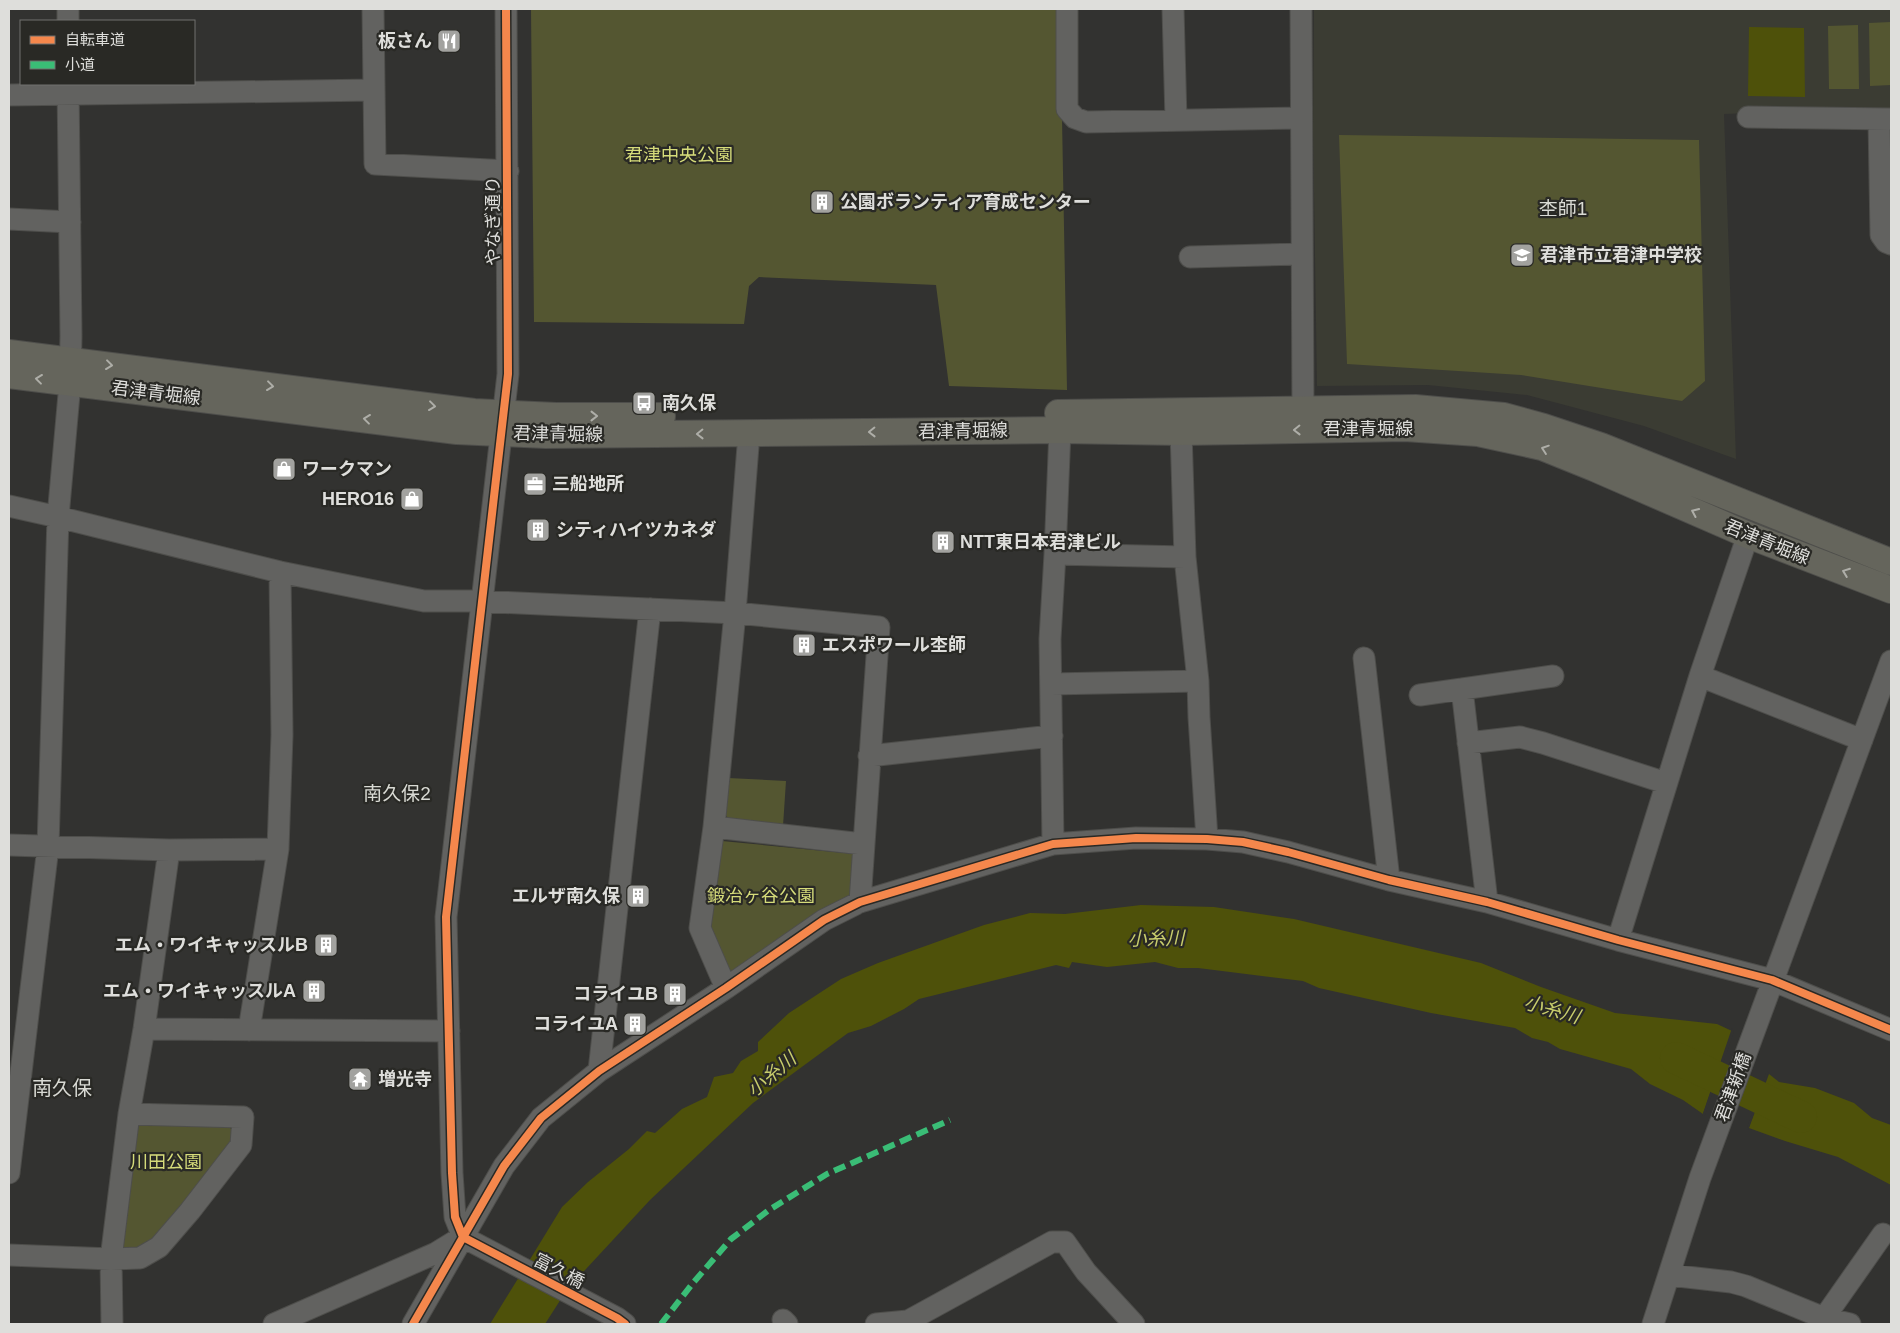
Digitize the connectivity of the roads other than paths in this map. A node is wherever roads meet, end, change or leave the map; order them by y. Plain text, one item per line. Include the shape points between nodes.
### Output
1 (373, 9) edge
2 (506, 9) edge
3 (1067, 9) edge
4 (1173, 9) edge
5 (1301, 9) edge
6 (69, 89) edge
7 (374, 90) junction
8 (9, 95) edge
9 (1748, 117) dead end
10 (1301, 118) junction
11 (1885, 119) edge
12 (1176, 120) junction
13 (508, 171) junction
14 (9, 219) edge
15 (70, 222) junction
16 (1891, 244) edge
17 (1302, 254) junction
18 (1190, 257) dead end
19 (9, 354) edge
20 (70, 372) junction
21 (9, 375) edge
22 (1303, 409) junction
23 (503, 423) junction
24 (1060, 430) junction
25 (1181, 432) junction
26 (749, 434) junction
27 (9, 506) edge
28 (58, 517) junction
29 (1748, 535) junction
30 (1055, 554) junction
31 (1184, 557) junction
32 (1891, 562) edge
33 (280, 572) junction
34 (1891, 590) edge
35 (483, 602) junction
36 (650, 609) junction
37 (735, 612) junction
38 (1364, 658) dead end
39 (1891, 661) edge
40 (1553, 676) dead end
41 (1700, 676) junction
42 (1198, 681) junction
43 (1051, 684) junction
44 (1462, 689) junction
45 (1420, 695) dead end
46 (1052, 736) junction
47 (1862, 740) junction
48 (1468, 743) junction
49 (869, 756) junction
50 (1666, 783) junction
51 (714, 827) junction
52 (1207, 839) junction
53 (863, 844) junction
54 (1053, 844) junction
55 (9, 845) edge
56 (48, 846) junction
57 (169, 850) junction
58 (278, 850) junction
59 (1389, 880) junction
60 (860, 902) junction
61 (1487, 902) junction
62 (1618, 940) junction
63 (726, 988) junction
64 (1769, 988) junction
65 (1890, 1026) edge
66 (144, 1029) junction
67 (249, 1030) junction
68 (449, 1031) junction
69 (599, 1071) junction
70 (130, 1114) junction
71 (9, 1173) edge
72 (1883, 1234) dead end
73 (470, 1241) junction
74 (9, 1255) edge
75 (111, 1259) junction
76 (1669, 1275) junction
77 (1823, 1321) edge
78 (112, 1324) edge
79 (274, 1324) edge
80 (413, 1324) edge
81 (625, 1324) edge
82 (876, 1324) edge
83 (1134, 1324) edge
84 (1653, 1324) edge
85 (1850, 1324) edge

1 - 7 street
2 - 13 street, やなぎ通り
3 - 12 street via 1067,109 1075,118 1086,122
4 - 12 street
5 - 10 street
6 - 7 street
6 - 8 street
6 - 15 street
7 - 13 street via 375,164
9 - 11 street
10 - 12 street
10 - 17 street
11 - 16 street via 1881,235
13 - 23 street, やなぎ通り via 508,374
14 - 15 street
15 - 20 street
17 - 18 street
17 - 22 street
19 - 20 main road, 君津青堀線
20 -> 21 main road, 君津青堀線
20 - 23 main road, 君津青堀線 via 474,412
20 - 28 street
23 -> 22 main road, 君津青堀線 via 556,416
22 - 32 main road, 君津青堀線 via 1415,408 1504,416 1601,446
26 -> 23 main road, 君津青堀線 via 546,435
23 - 35 street, やなぎ通り
24 - 25 main road, 君津青堀線
24 -> 26 main road, 君津青堀線
24 - 30 street
29 -> 25 main road, 君津青堀線 via 1542,447 1478,433 1405,428
25 - 31 street
26 - 37 street
27 - 28 street
28 - 33 street
28 - 56 street
34 -> 29 main road, 君津青堀線
29 - 41 street
30 - 31 street
30 - 43 street
31 - 42 street
33 - 35 street via 424,601
33 - 58 street via 282,734
35 - 36 street
35 - 68 street, やなぎ通り via 446,917
36 - 37 street
36 - 69 street
37 - 49 street via 879,627
37 - 51 street
38 - 59 street
39 - 47 street, 君津新橋
40 - 44 street
41 - 47 street
41 - 50 street
42 - 43 street
42 - 52 street
43 - 46 street
44 - 45 street
44 - 48 street
46 - 49 street
46 - 54 street
47 - 64 street, 君津新橋
48 - 50 street via 1520,737
48 - 61 street
49 - 53 street
50 - 62 street
51 - 53 street
51 - 63 street via 700,928
52 - 54 street via 1136,838
52 - 59 street via 1243,842 1288,852
53 - 60 street
54 - 60 street
55 - 56 street
56 - 57 street
56 - 71 street
57 - 58 street
57 - 66 street
58 - 67 street
59 - 61 street
60 - 63 street via 824,920
61 - 62 street
62 - 64 street
63 - 69 street
64 - 65 street
64 - 76 street, 君津新橋 via 1700,1178
66 - 67 street
66 - 70 street
67 - 68 street
68 - 73 street, やなぎ通り via 455,1217
69 - 73 street via 540,1118 504,1166
70 - 75 street
70 - 75 street via 243,1117 240,1145 159,1247 140,1258
72 - 77 street
73 - 79 street
73 - 80 street
73 - 81 street, 富久橋
74 - 75 street
75 - 78 street
76 - 77 street via 1746,1286
76 - 84 street, 君津新橋
77 - 85 street
82 - 83 street via 908,1321 1052,1242 1065,1242 1086,1272

